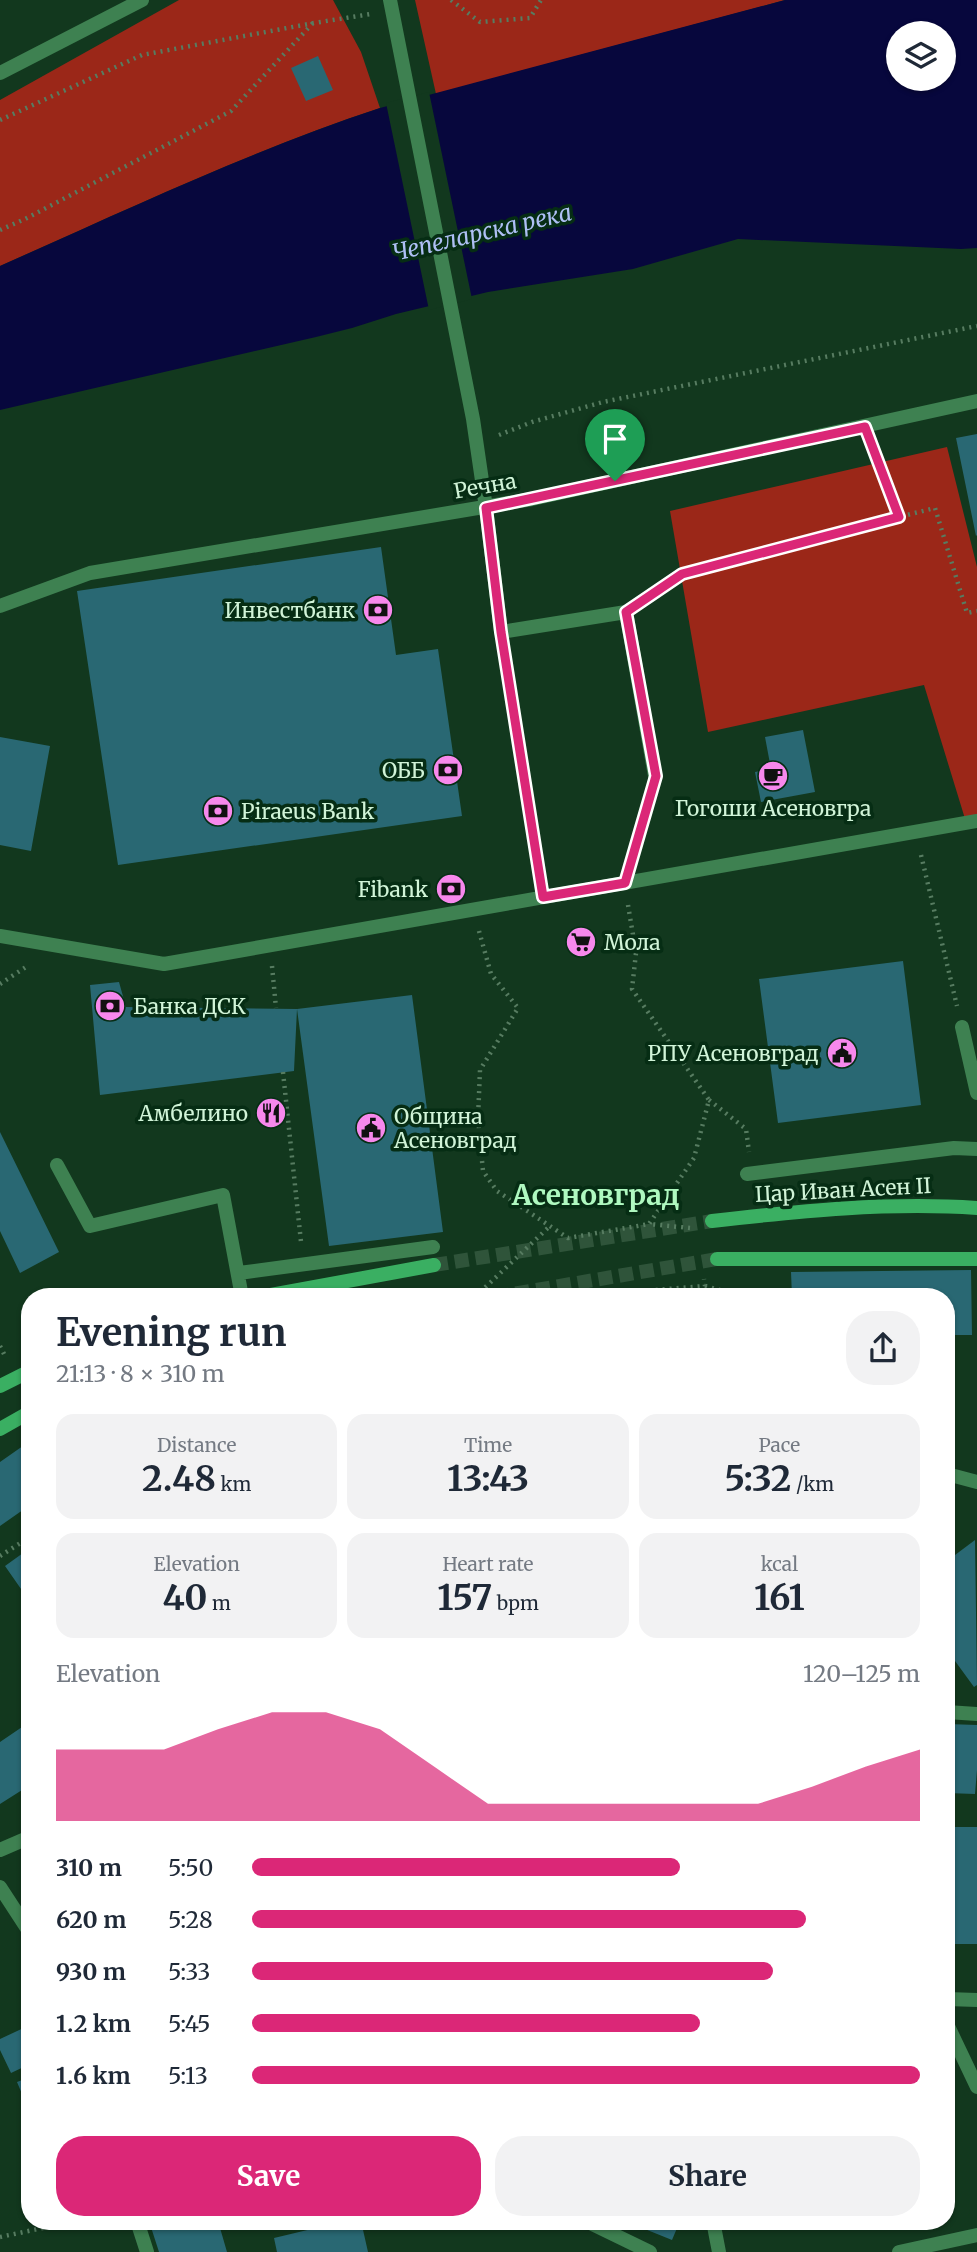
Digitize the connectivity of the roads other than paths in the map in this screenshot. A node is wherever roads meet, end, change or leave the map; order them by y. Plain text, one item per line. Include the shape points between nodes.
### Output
1 (142, 0) edge
2 (389, 4) edge
3 (0, 73) edge
4 (977, 401) edge
5 (486, 508) junction
6 (0, 606) edge
7 (656, 776) road end
8 (977, 821) edge
9 (0, 936) edge
10 (962, 1027) road end
11 (977, 1093) edge
12 (977, 1149) edge
13 (57, 1165) dead end
14 (747, 1174) dead end
15 (977, 1208) edge
16 (712, 1221) tunnel mouth
17 (433, 1247) tunnel mouth
18 (717, 1259) tunnel mouth
19 (977, 1259) edge
20 (435, 1265) tunnel mouth
21 (239, 1273) junction
22 (241, 1288) edge
23 (309, 1288) edge
24 (21, 1376) edge
25 (0, 1386) edge
26 (21, 1417) edge
27 (0, 1429) edge
28 (955, 1476) edge
29 (977, 1482) edge
30 (955, 1713) edge
31 (977, 1714) edge
32 (21, 1841) edge
33 (0, 1850) edge
34 (0, 1887) edge
35 (21, 1919) edge
36 (955, 1999) edge
37 (977, 2000) edge
38 (955, 2041) edge
39 (977, 2087) edge
40 (140, 2230) edge
41 (605, 2230) edge
42 (715, 2230) edge
43 (977, 2235) edge
44 (147, 2252) edge
45 (650, 2252) edge
46 (719, 2252) edge
47 (899, 2252) edge

1 - 3 street
2 - 5 street via 473,419
4 - 5 street, Речна
5 - 6 street, Речна via 90,573
5 - 7 street via 501,632 626,612
8 - 9 street via 164,964
10 - 11 street
12 - 14 street
13 - 21 street via 90,1226 223,1195
15 - 16 street, Цар Иван Асен II via 876,1206
17 - 21 street
18 - 19 street
20 - 23 street
21 - 22 street
24 - 25 street
26 - 27 street
28 - 29 street
30 - 31 street
32 - 33 street
34 - 35 street
36 - 37 street
38 - 39 street
40 - 44 street
41 - 45 street
42 - 46 street
43 - 47 street

